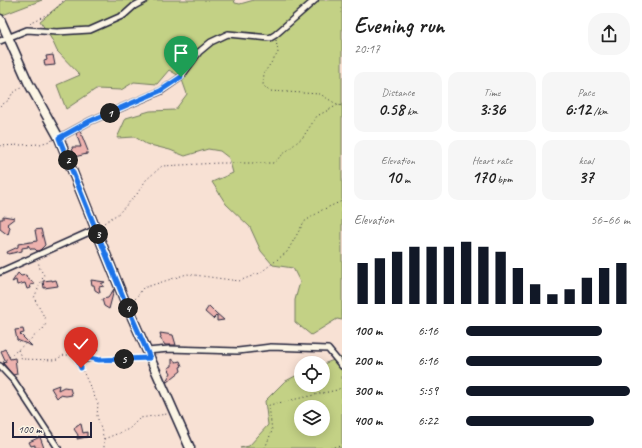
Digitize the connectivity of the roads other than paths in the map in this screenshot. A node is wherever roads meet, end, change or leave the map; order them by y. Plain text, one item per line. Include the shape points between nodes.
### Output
1 (145, 0) edge
2 (315, 0) edge
3 (0, 19) edge
4 (9, 37) junction
5 (0, 41) edge
6 (59, 138) junction
7 (96, 229) junction
8 (0, 272) edge
9 (148, 355) junction
10 (0, 365) edge
11 (342, 366) edge
12 (58, 448) edge
13 (190, 448) edge

1 - 4 street via 124,15 90,30 27,30
2 - 6 street via 270,38 228,34 211,42 199,52 181,77 160,91 90,121
3 - 4 main road
4 - 5 street
4 - 6 main road via 28,82
6 - 7 main road
7 - 8 street
7 - 9 main road
9 - 11 street via 169,349 328,349
9 - 13 main road
10 - 12 street via 14,381

